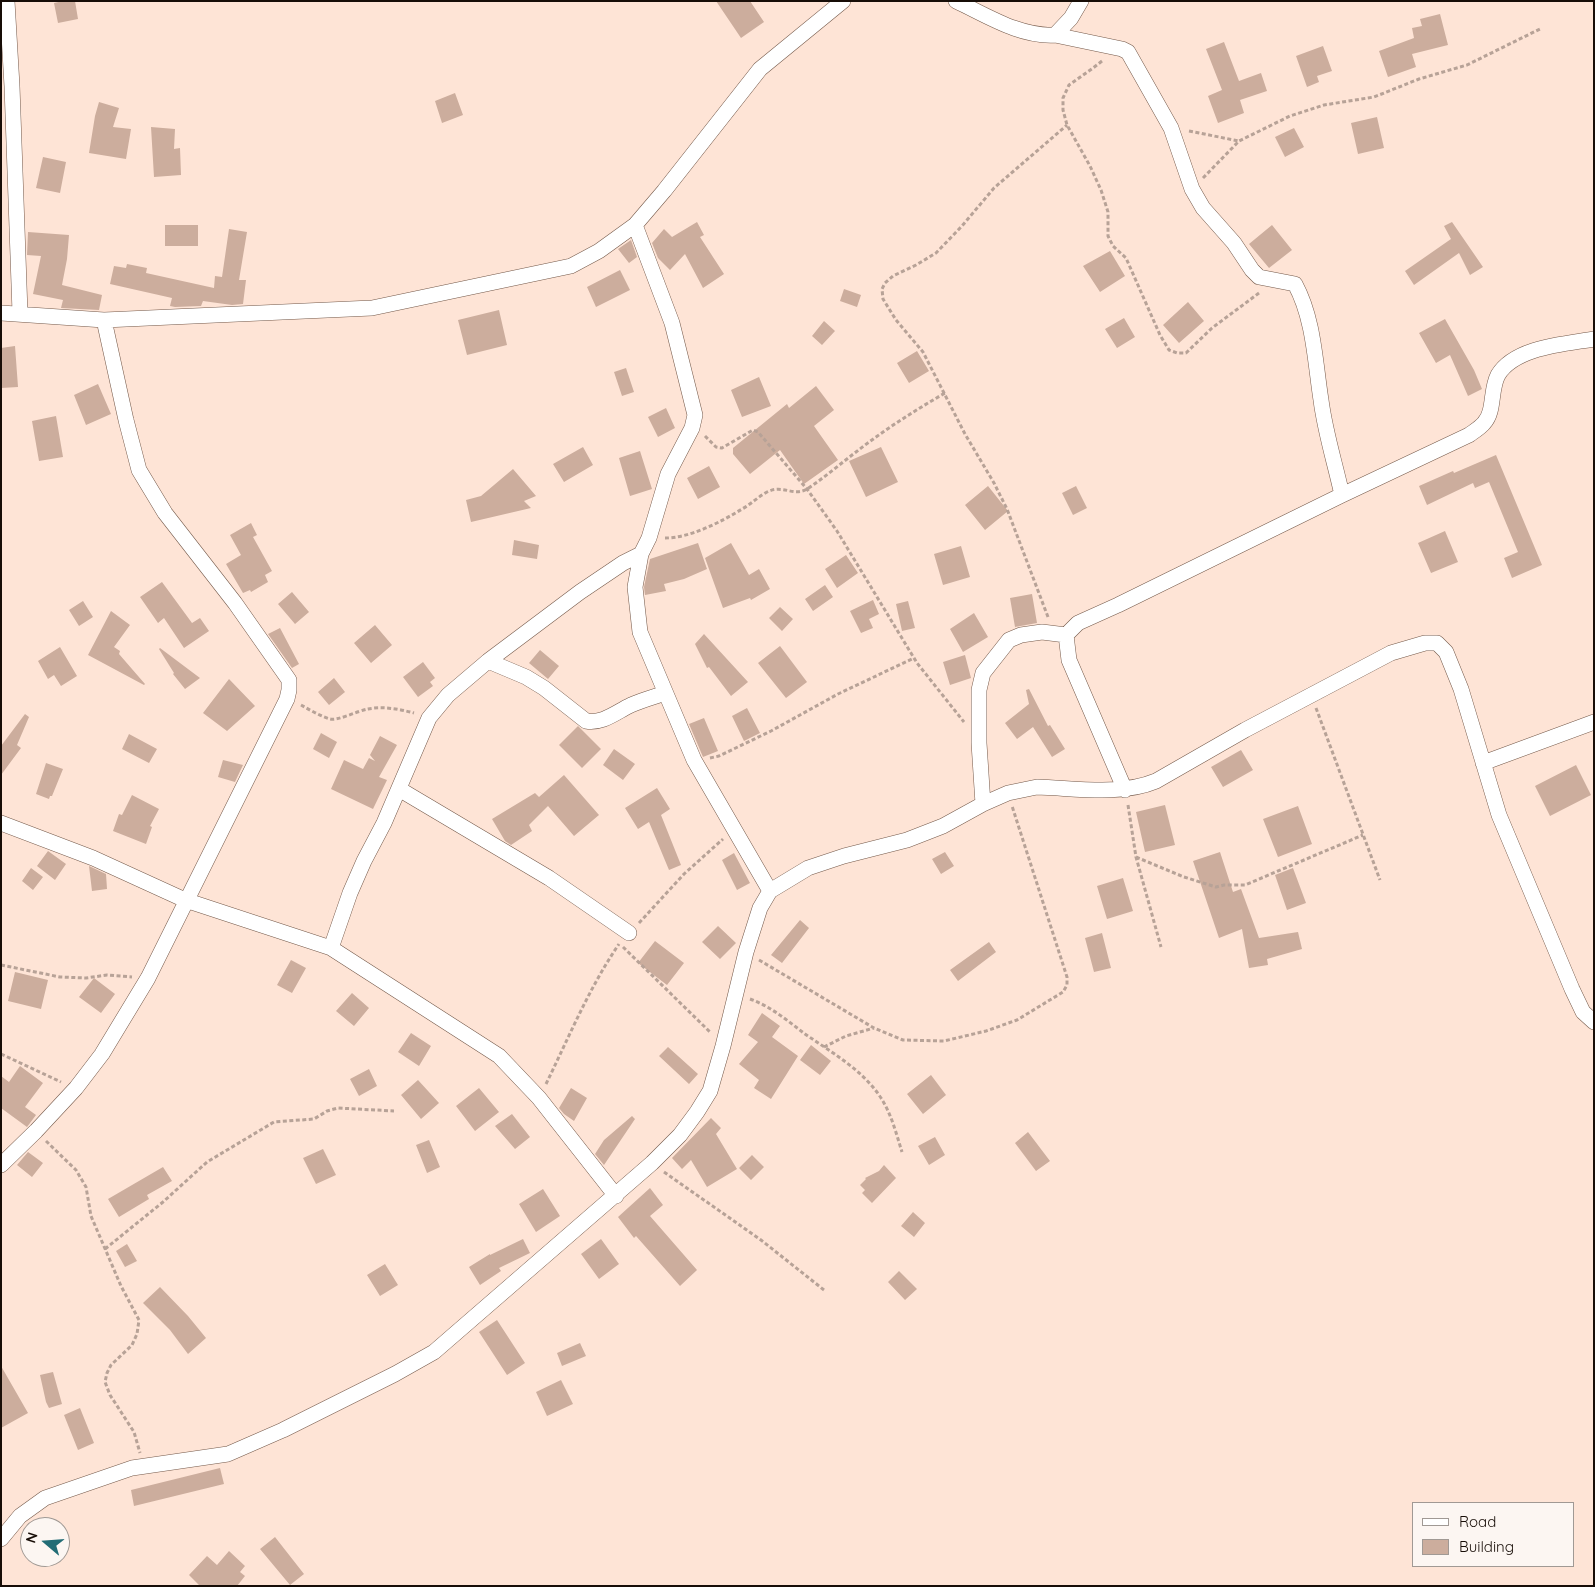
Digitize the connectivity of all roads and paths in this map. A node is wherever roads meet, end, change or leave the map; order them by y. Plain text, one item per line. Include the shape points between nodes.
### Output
1 (7, 1) edge
2 (843, 1) edge
3 (956, 1) edge
4 (1081, 1) edge
5 (1542, 28) dead end
6 (1055, 35) junction
7 (1116, 47) junction
8 (1067, 125) junction
9 (1171, 128) junction
10 (1239, 140) junction
11 (1192, 189) junction
12 (635, 225) junction
13 (1275, 281) junction
14 (1, 313) edge
15 (20, 314) junction
16 (104, 320) junction
17 (1594, 339) edge
18 (945, 393) junction
19 (694, 422) junction
20 (807, 489) junction
21 (1342, 495) junction
22 (649, 538) junction
23 (641, 554) junction
24 (1060, 634) junction
25 (914, 658) junction
26 (488, 661) junction
27 (666, 693) junction
28 (1312, 696) junction
29 (287, 699) junction
30 (429, 718) junction
31 (1594, 722) edge
32 (979, 742) junction
33 (694, 760) junction
34 (1483, 763) junction
35 (399, 789) junction
36 (1125, 790) junction
37 (1008, 793) junction
38 (983, 804) junction
39 (1, 824) edge
40 (734, 829) junction
41 (1363, 835) junction
42 (1136, 857) junction
43 (1380, 880) dead end
44 (770, 891) junction
45 (185, 900) junction
46 (624, 938) junction
47 (1161, 947) dead end
48 (331, 948) junction
49 (746, 952) junction
50 (1, 965) edge
51 (148, 978) junction
52 (735, 995) junction
53 (1594, 1022) edge
54 (874, 1028) junction
55 (724, 1046) junction
56 (824, 1047) junction
57 (1, 1054) edge
58 (76, 1088) junction
59 (539, 1098) junction
60 (394, 1111) dead end
61 (36, 1131) junction
62 (902, 1152) dead end
63 (652, 1163) junction
64 (1, 1165) edge
65 (616, 1196) junction
66 (105, 1250) junction
67 (824, 1290) dead end
68 (144, 1465) junction
69 (1, 1539) edge

1 - 15 street
2 - 12 street via 760,69
3 - 6 street via 1023,32
4 - 6 street
5 - 10 path via 1467,65 1374,97 1324,105 1290,116
6 - 7 street
7 - 8 path via 1069,85 1063,98
7 - 9 street via 1128,52
8 - 13 path via 1101,190 1108,212 1108,236 1126,258 1169,350 1186,352 1212,328
8 - 18 path via 994,188 936,253 885,282 883,299 923,352
9 - 10 path
9 - 11 street
10 - 11 path
11 - 13 street via 1252,270 1259,277
12 - 16 street via 600,251 571,266 372,308
12 - 19 street via 672,323
13 - 21 street via 1295,284 1305,310
14 - 15 street
15 - 16 street
16 - 29 street via 139,470 165,513 235,603 289,680
17 - 21 street via 1544,347 1512,361 1498,375 1485,423 1469,435
18 - 20 path via 858,450
18 - 24 path via 1007,509
19 - 20 path via 716,448 722,448 753,430 758,432
19 - 22 street via 668,474
20 - 22 path via 794,492 779,488 762,495 725,520 678,538
20 - 25 path via 837,531
21 - 24 street
22 - 23 street
23 - 26 street via 580,592
23 - 27 street via 635,587 640,632
24 - 32 street via 1021,635 1009,640 990,662 983,672 979,690
24 - 36 street
25 - 32 path
25 - 33 path via 719,756
26 - 27 street via 526,677 586,721 595,723
26 - 30 street via 448,695
27 - 33 street
28 - 34 street via 1391,653 1425,643 1437,643 1446,652 1461,689
28 - 36 street via 1156,781
28 - 41 path
29 - 30 path via 330,719 386,708
29 - 45 street
30 - 35 street
31 - 34 street
32 - 38 street
33 - 40 street
34 - 53 street via 1499,815 1568,981 1583,1012
35 - 46 street via 549,878
35 - 48 street via 364,860
36 - 37 street via 1037,786
36 - 42 path
37 - 38 street
37 - 54 path via 1067,985 1063,992 1017,1020 986,1032 944,1041 903,1040
38 - 44 street via 944,826 907,840 808,868
39 - 45 street via 93,858
40 - 44 street
40 - 46 path via 684,874
41 - 42 path via 1245,885 1216,887
41 - 43 path
42 - 47 path
44 - 49 street via 760,908
45 - 48 street
45 - 51 street
46 - 55 path
46 - 59 path via 588,995
48 - 59 street via 499,1056
49 - 52 street
49 - 54 path
50 - 51 path via 60,977 107,975
51 - 58 street via 102,1054
52 - 55 street
52 - 56 path via 778,1014
54 - 56 path
55 - 63 street via 710,1090 680,1134
56 - 62 path via 857,1070 880,1096 890,1114
57 - 58 path
58 - 61 street
59 - 65 street
60 - 66 path via 338,1108 314,1119 274,1122 207,1162
61 - 64 street
61 - 66 path via 76,1170 86,1186 91,1216
63 - 65 street
63 - 67 path via 753,1234
65 - 68 street via 434,1352 283,1430 228,1454
66 - 68 path via 139,1320 132,1345 106,1373 105,1382 134,1432
68 - 69 street via 44,1498 20,1516

